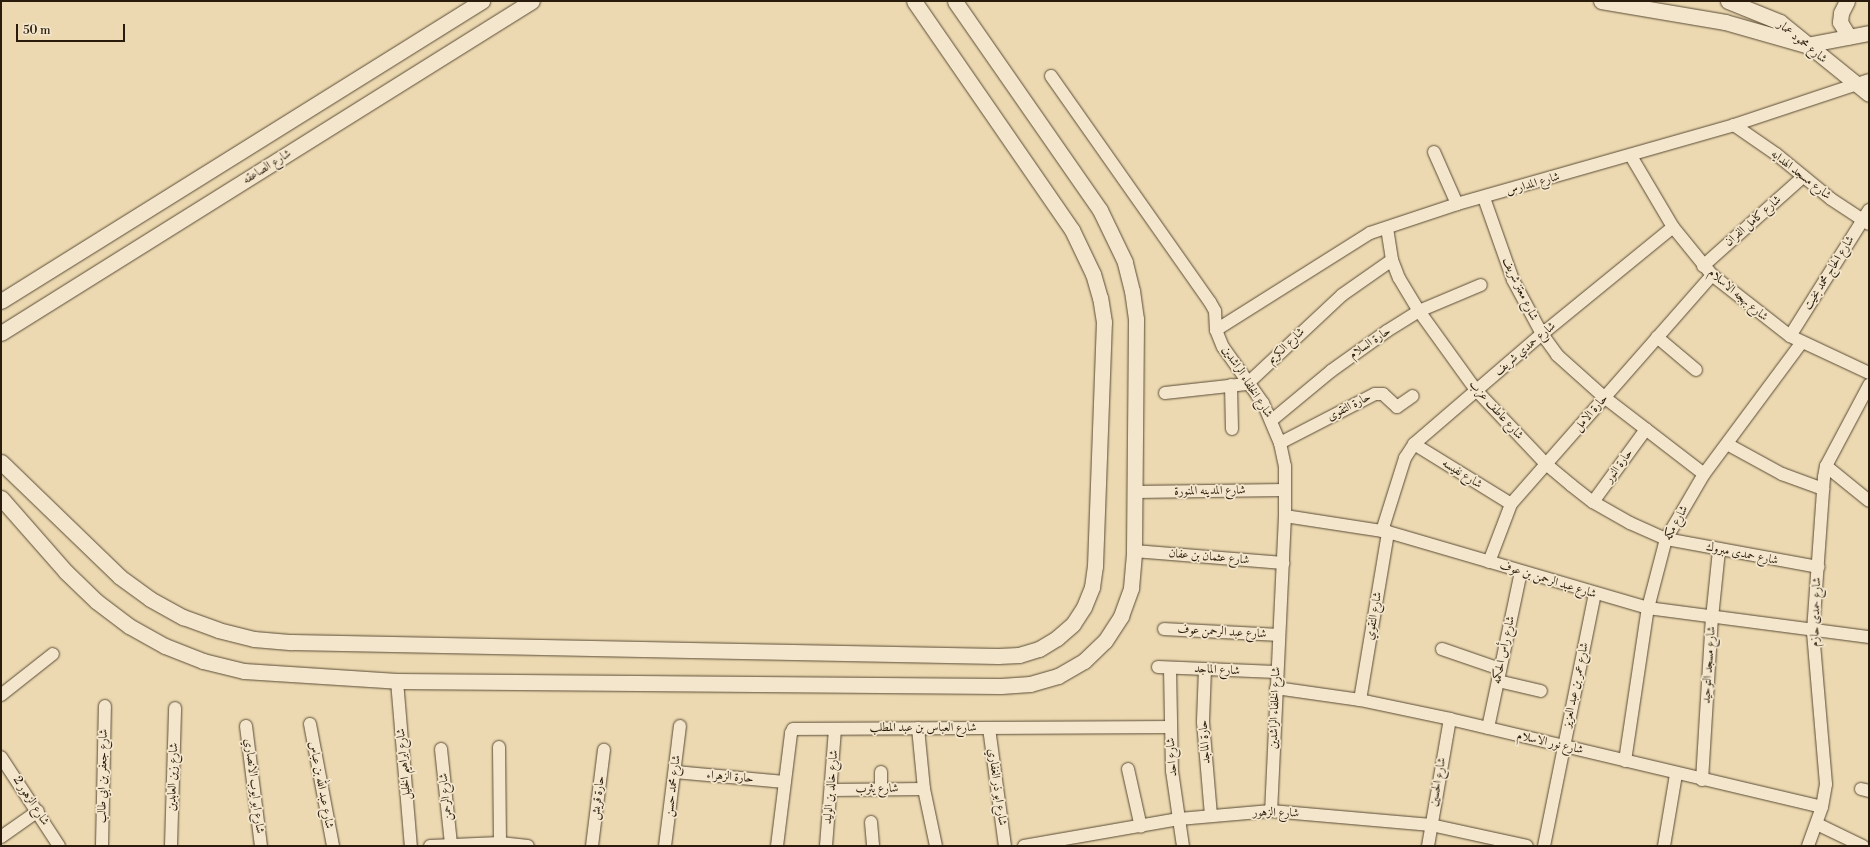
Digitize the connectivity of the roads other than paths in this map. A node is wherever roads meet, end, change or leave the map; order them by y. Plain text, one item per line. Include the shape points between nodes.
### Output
1 (482, 1) edge
2 (532, 1) edge
3 (914, 1) edge
4 (955, 1) edge
5 (1601, 1) edge
6 (1728, 1) edge
7 (1847, 1) edge
8 (1869, 33) edge
9 (1849, 37) junction
10 (1806, 45) junction
11 (1051, 76) dead end
12 (1862, 82) edge
13 (1869, 94) edge
14 (1734, 125) junction
15 (1434, 152) dead end
16 (1631, 156) junction
17 (1803, 177) junction
18 (1484, 198) junction
19 (1458, 204) junction
20 (1867, 218) edge
21 (1673, 227) junction
22 (1387, 228) junction
23 (1392, 260) junction
24 (1703, 266) junction
25 (1712, 275) junction
26 (1481, 285) dead end
27 (1, 301) edge
28 (1419, 311) junction
29 (1216, 330) junction
30 (1, 333) edge
31 (1542, 334) junction
32 (1790, 336) junction
33 (1657, 337) junction
34 (1802, 342) junction
35 (1696, 370) dead end
36 (1869, 373) edge
37 (1247, 384) junction
38 (1230, 385) junction
39 (1869, 385) edge
40 (1476, 390) junction
41 (1165, 393) dead end
42 (1412, 396) dead end
43 (1604, 397) junction
44 (1272, 420) junction
45 (1232, 429) dead end
46 (1646, 429) junction
47 (1280, 443) junction
48 (1414, 444) junction
49 (1727, 444) junction
50 (1, 462) edge
51 (1546, 464) junction
52 (1826, 466) junction
53 (1704, 474) junction
54 (1823, 488) junction
55 (1285, 490) junction
56 (1135, 492) junction
57 (1, 498) edge
58 (1869, 501) edge
59 (1592, 502) junction
60 (1511, 504) junction
61 (1285, 516) junction
62 (1385, 531) junction
63 (1666, 539) junction
64 (1719, 550) junction
65 (1134, 551) junction
66 (1489, 562) junction
67 (1284, 563) junction
68 (1818, 567) junction
69 (1521, 572) junction
70 (1595, 594) junction
71 (1648, 608) junction
72 (1712, 618) junction
73 (1164, 629) dead end
74 (1813, 631) junction
75 (1279, 635) junction
76 (1869, 638) edge
77 (1442, 649) dead end
78 (53, 654) dead end
79 (1158, 667) dead end
80 (1170, 668) junction
81 (1205, 669) junction
82 (1276, 672) junction
83 (1499, 675) junction
84 (398, 681) junction
85 (1276, 688) junction
86 (1541, 691) dead end
87 (1, 695) edge
88 (1360, 700) junction
89 (105, 706) dead end
90 (176, 708) dead end
91 (1450, 719) junction
92 (310, 724) dead end
93 (246, 726) dead end
94 (680, 726) dead end
95 (1170, 727) junction
96 (918, 728) junction
97 (989, 728) junction
98 (1488, 728) junction
99 (835, 729) junction
100 (500, 746) dead end
101 (1563, 746) junction
102 (441, 749) dead end
103 (604, 750) dead end
104 (1, 756) edge
105 (1625, 761) junction
106 (1128, 769) dead end
107 (675, 772) junction
108 (881, 772) dead end
109 (1676, 774) junction
110 (1702, 780) junction
111 (785, 782) junction
112 (881, 789) junction
113 (924, 789) junction
114 (831, 790) junction
115 (1822, 807) junction
116 (38, 811) junction
117 (1271, 811) junction
118 (1211, 815) junction
119 (1179, 819) junction
120 (871, 822) dead end
121 (1817, 824) junction
122 (1431, 825) junction
123 (1141, 828) junction
124 (1, 837) edge
125 (1087, 840) edge
126 (500, 843) junction
127 (444, 845) edge
128 (512, 845) edge
129 (60, 846) edge
130 (102, 846) edge
131 (171, 846) edge
132 (261, 846) edge
133 (333, 846) edge
134 (411, 846) edge
135 (430, 846) edge
136 (528, 846) edge
137 (592, 846) edge
138 (665, 846) edge
139 (777, 846) edge
140 (826, 846) edge
141 (873, 846) edge
142 (936, 846) edge
143 (1005, 846) edge
144 (1024, 846) edge
145 (1183, 846) edge
146 (1428, 846) edge
147 (1527, 846) edge
148 (1544, 846) edge
149 (1664, 846) edge
150 (1808, 846) edge
151 (1863, 846) edge

1 - 27 street
2 - 30 street, شارع الصاعقه
3 - 50 street via 1072,230 1093,274 1100,298 1104,322 1095,566 1092,587 1073,624 1039,649 1019,655 998,656 307,642 254,638 211,628 183,617 150,599 120,577
4 - 56 street via 1088,192 1114,236 1125,262 1136,319
5 - 10 street via 1726,22
6 - 10 street, شارع محمود عمار via 1780,22
7 - 9 street via 1840,22
8 - 9 street
9 - 10 street
10 - 12 street, شارع محمود عمار
11 - 29 street, شارع الخلفاء الراشدين via 1210,302 1216,316
12 - 13 street, شارع محمود عمار
12 - 14 street, شارع المدارس
14 - 16 street, شارع المدارس
14 - 17 street, شارع مسجد الهدايه via 1776,154
15 - 19 street
16 - 18 street, شارع المدارس
16 - 21 street, شارع بهجه الاسلام
17 - 20 street, شارع مسجد الهدايه
17 - 24 street, شارع كامل الفران
18 - 19 street, شارع المدارس
18 - 31 street, شارع معتز شريف via 1513,280
19 - 22 street, شارع المدارس
20 - 32 street, شارع الحاج محمد بخيت
21 - 24 street, شارع بهجه الاسلام
21 - 31 street, شارع حمدي شريف
22 - 23 street, شارع عاطف عزب
22 - 29 street, شارع المدارس via 1363,236
23 - 28 street, شارع عاطف عزب via 1399,278
23 - 37 street, شارع الكريم via 1342,295
24 - 25 street, شارع بهجه الاسلام
25 - 32 street, شارع بهجه الاسلام
25 - 33 street, حارة الامل
26 - 28 street, حارة السلام
28 - 40 street, شارع عاطف عزب
28 - 44 street, حارة السلام via 1358,350
29 - 37 street, شارع الخلفاء الراشدين via 1223,347
31 - 40 street, شارع حمدي شريف
31 - 43 street, شارع معتز شريف via 1557,355
32 - 34 street, شارع بهجه الاسلام
33 - 35 street
33 - 43 street, حارة الامل
34 - 36 street, شارع بهجه الاسلام
34 - 49 street, شارع مكه
37 - 38 street
37 - 44 street, شارع الخلفاء الراشدين
38 - 41 street
38 - 45 street
39 - 52 street, شارع حمدى حازم
40 - 48 street, شارع حمدي شريف
40 - 51 street, شارع عاطف عزب
42 - 47 street, حارة التقوى via 1397,407 1383,394 1376,394
43 - 46 street, شارع معتز شريف
43 - 51 street, حارة الامل
44 - 47 street, شارع الخلفاء الراشدين
46 - 53 street, شارع معتز شريف
46 - 59 street, حارة النور
47 - 55 street, شارع الخلفاء الراشدين
48 - 60 street, شارع نفيسه
48 - 62 street, شارع حمدي شريف via 1405,458
49 - 53 street, شارع مكه
49 - 54 street via 1782,474
51 - 59 street, شارع عاطف عزب
51 - 60 street, حارة الامل
52 - 54 street, شارع حمدى حازم
52 - 58 street
53 - 63 street, شارع مكه
54 - 68 street, شارع حمدى حازم
55 - 56 street, شارع المدينه المنورة
55 - 61 street, شارع الخلفاء الراشدين
56 - 65 street
57 - 84 street via 96,601 128,626 165,646 204,661 244,671
59 - 63 street, شارع عاطف عزب
60 - 66 street, حارة الامل
61 - 62 street, شارع عبد الرحمن بن عوف
61 - 67 street, شارع الخلفاء الراشدين
62 - 66 street, شارع عبد الرحمن بن عوف
62 - 88 street, شارع التقوي
63 - 64 street, شارع حمدى مبروك
63 - 71 street, شارع مكه
64 - 68 street, شارع حمدى مبروك
64 - 72 street, شارع مسجد التوحيد
65 - 67 street, شارع عثمان بن عفان
65 - 84 street via 1131,588 1121,616 1105,641 1084,661 1058,676 1030,684
66 - 69 street, شارع عبد الرحمن بن عوف
67 - 75 street, شارع الخلفاء الراشدين
68 - 74 street, شارع حمدى حازم
69 - 70 street, شارع عبد الرحمن بن عوف
69 - 83 street, شارع رأس الحكمه
70 - 71 street, شارع عبد الرحمن بن عوف
70 - 101 street, شارع عمر بن عبد العزيز
71 - 72 street, شارع عبد الرحمن بن عوف
71 - 105 street, شارع مكه
72 - 74 street, شارع عبد الرحمن بن عوف
72 - 110 street, شارع مسجد التوحيد
73 - 75 street, شارع عبد الرحمن عوف
74 - 76 street, شارع عبد الرحمن بن عوف
74 - 115 street, شارع حمدى حازم via 1826,784
75 - 82 street, شارع الخلفاء الراشدين
77 - 83 street
78 - 87 street
79 - 80 street, شارع الماجد
80 - 81 street, شارع الماجد
80 - 95 street, شارع احد
81 - 82 street, شارع الماجد
81 - 118 street, حارة الماجد via 1203,722
82 - 85 street, شارع الخلفاء الراشدين
83 - 86 street
83 - 98 street, شارع رأس الحكمه
84 - 134 street, شارع ابراهيم الخليل
85 - 88 street, شارع نور الاسلام
85 - 117 street, شارع الخلفاء الراشدين
88 - 91 street, شارع نور الاسلام
89 - 130 street, شارع جعفر بن ابي طالب
90 - 131 street, شارع زين العابدين
91 - 98 street, شارع نور الاسلام
91 - 122 street, شارع الحسين
92 - 133 street, شارع عبد الله بن عباس
93 - 132 street, شارع ابو ايوب الانصاري
94 - 107 street, شارع محمد حسن
95 - 97 street, شارع العباس بن عبد المطلب
95 - 119 street, شارع احد via 1172,771
96 - 97 street, شارع العباس بن عبد المطلب
96 - 99 street, شارع العباس بن عبد المطلب
96 - 113 street
97 - 143 street, شارع ابو ذر الغفاري
98 - 101 street, شارع نور الاسلام
99 - 111 street, شارع العباس بن عبد المطلب via 792,731
99 - 114 street, شارع خالد بن الوليد
100 - 126 street
101 - 105 street, شارع نور الاسلام
101 - 148 street, شارع عمر بن عبد العزيز
102 - 127 street, شارع الرحمن
103 - 137 street, حارة قريش
104 - 116 street, شارع الزهور 2
105 - 109 street, شارع نور الاسلام
106 - 123 street
107 - 111 street, حارة الزهراء
107 - 138 street, شارع محمد حسن
108 - 112 street
109 - 110 street, شارع نور الاسلام
109 - 149 street
110 - 115 street, شارع نور الاسلام
111 - 139 street, شارع العباس بن عبد المطلب
112 - 113 street, شارع يثرب
112 - 114 street, شارع يثرب
113 - 142 street
114 - 140 street, شارع خالد بن الوليد
115 - 121 street, شارع حمدى حازم
116 - 124 street
116 - 129 street, شارع الزهور 2
117 - 118 street, شارع الزهور
117 - 122 street, شارع الزهور
118 - 119 street, شارع الزهور
119 - 123 street, شارع الزهور
119 - 145 street, شارع احد
120 - 141 street
121 - 150 street, شارع حمدى حازم
121 - 151 street
122 - 146 street, شارع الحسين
122 - 147 street, شارع الزهور
123 - 125 street, شارع الزهور
125 - 144 street, شارع الزهور
126 - 127 street
126 - 128 street
127 - 135 street
128 - 136 street

